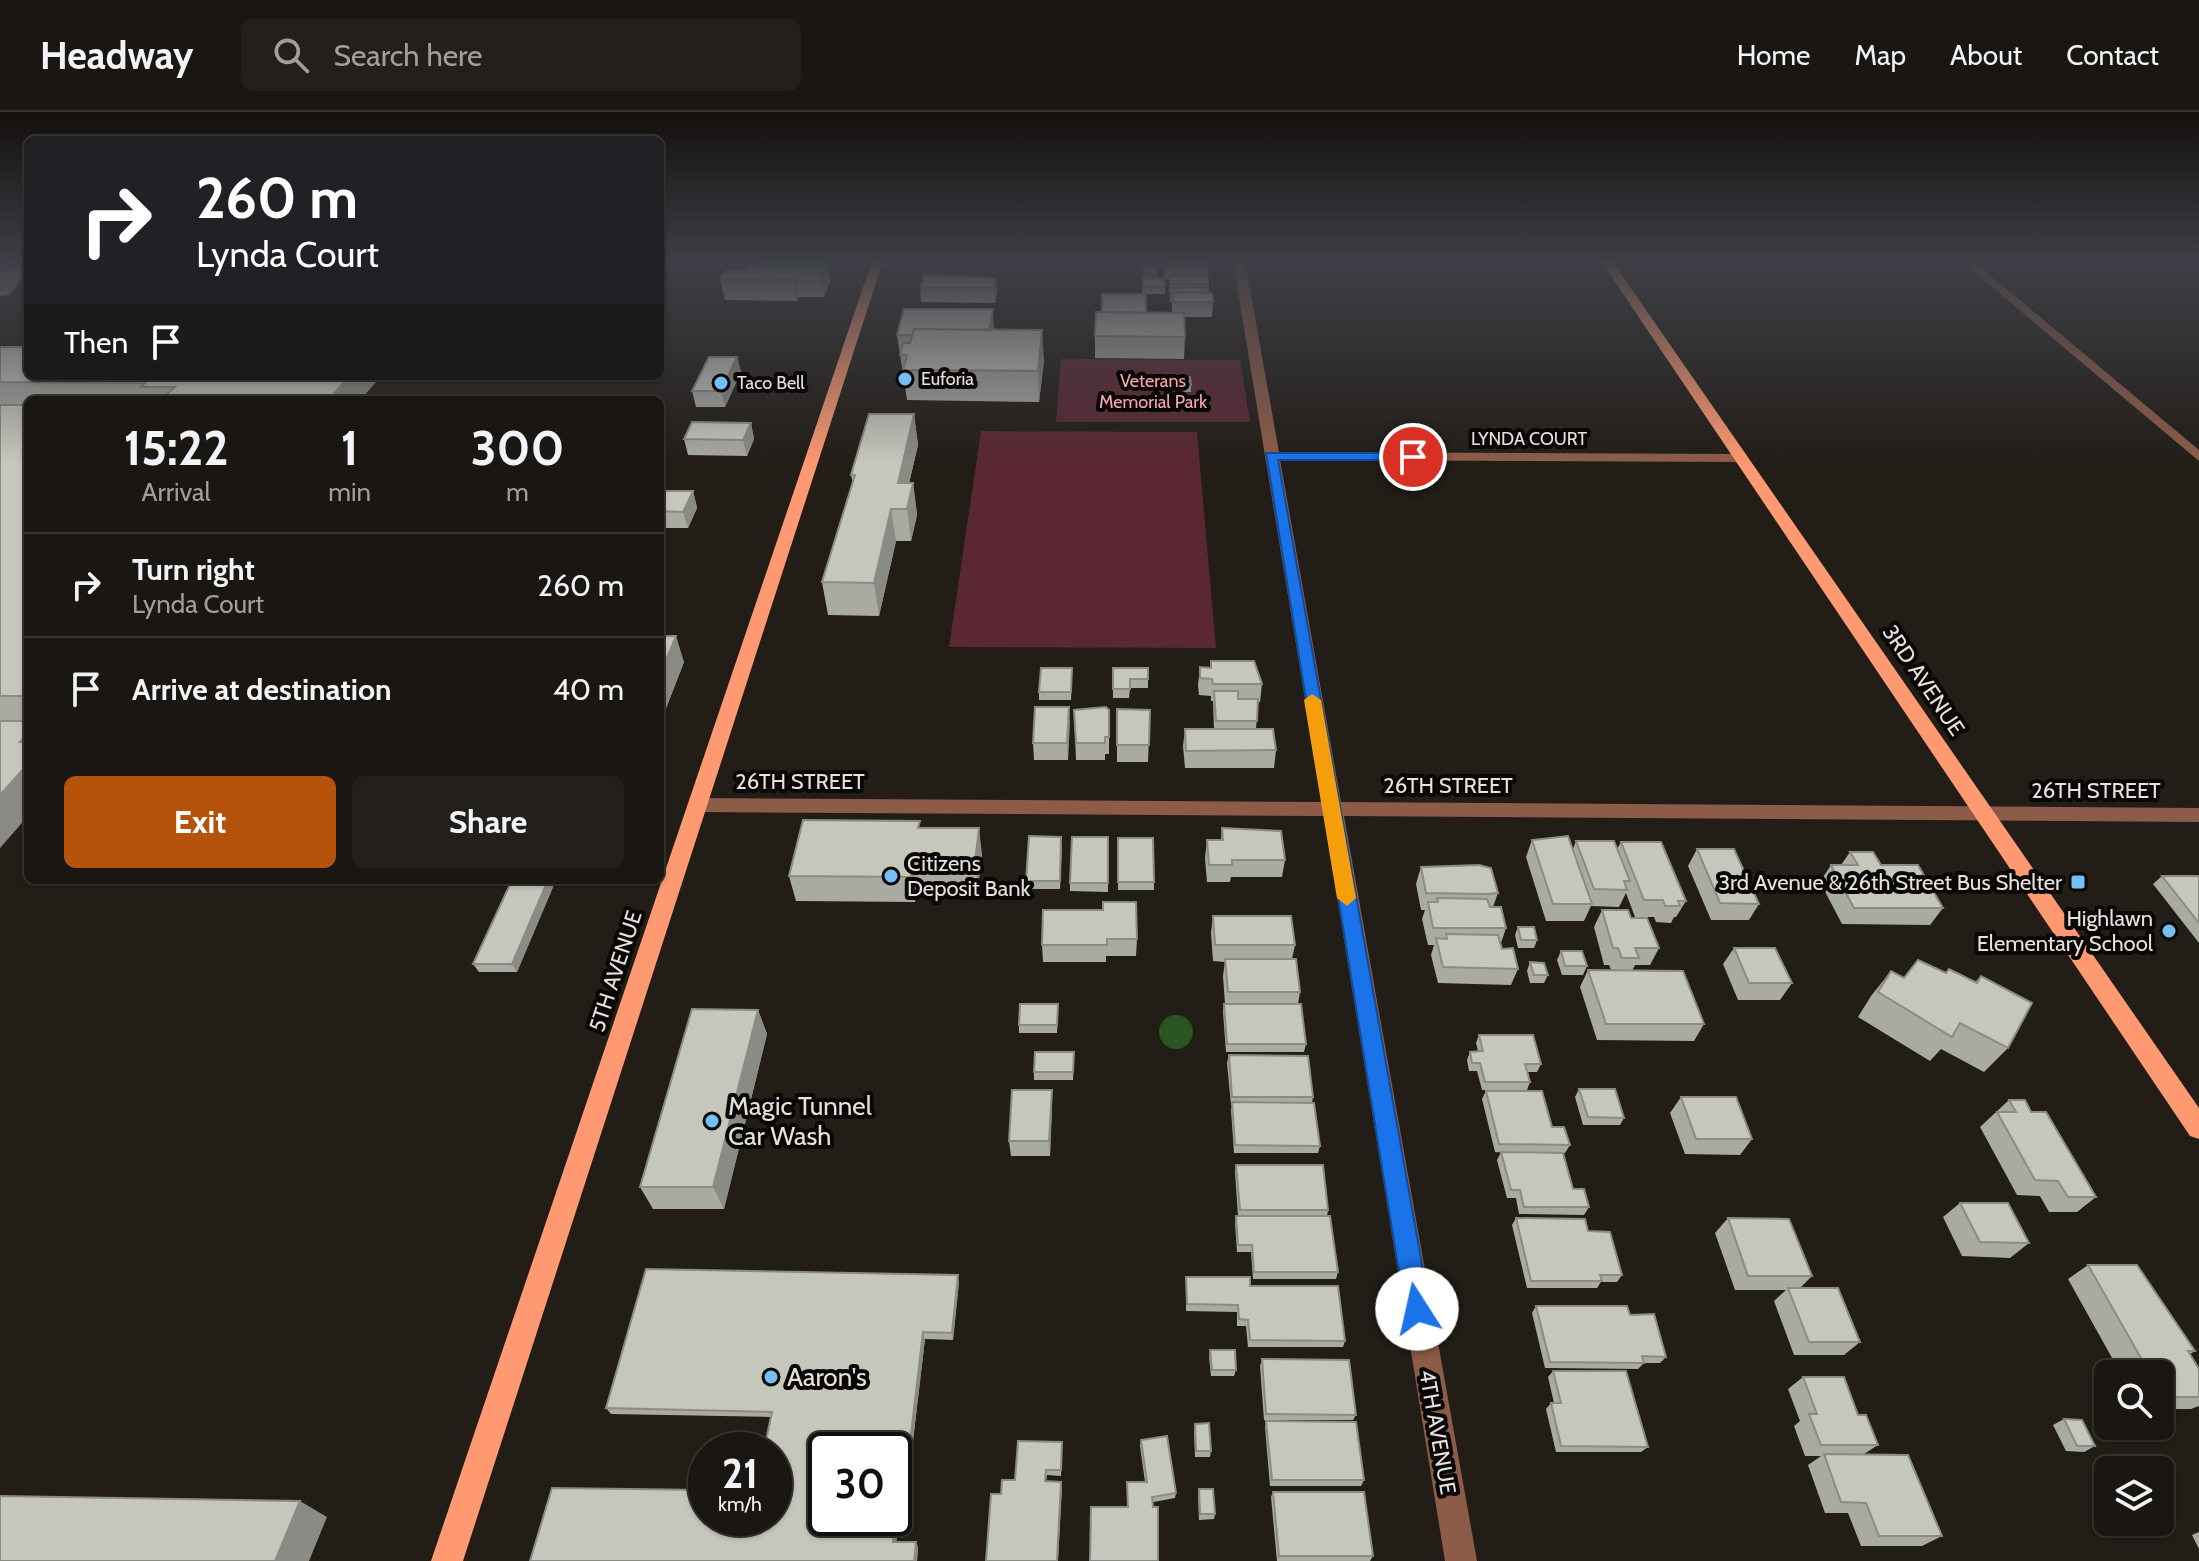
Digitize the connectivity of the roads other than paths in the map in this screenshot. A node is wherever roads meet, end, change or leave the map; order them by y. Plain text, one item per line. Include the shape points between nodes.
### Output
1 (856, 329) edge
2 (1250, 329) edge
3 (1652, 329) edge
4 (2046, 329) edge
5 (1271, 456) junction
6 (2199, 457) edge
7 (1740, 458) junction
8 (697, 805) junction
9 (1331, 808) junction
10 (1984, 815) junction
11 (2199, 815) edge
12 (2199, 1128) edge
13 (447, 1561) edge
14 (1461, 1561) edge

1 - 8 main road, 5TH AVENUE
2 - 5 street, 4TH AVENUE
3 - 7 main road, 3RD AVENUE
4 - 6 street
5 - 7 street, LYNDA COURT
5 - 9 street, 4TH AVENUE
7 - 10 main road, 3RD AVENUE
8 - 9 street, 26TH STREET
8 - 13 main road, 5TH AVENUE
9 - 10 street, 26TH STREET
9 - 14 street, 4TH AVENUE
10 - 11 street, 26TH STREET
10 - 12 main road, 3RD AVENUE

